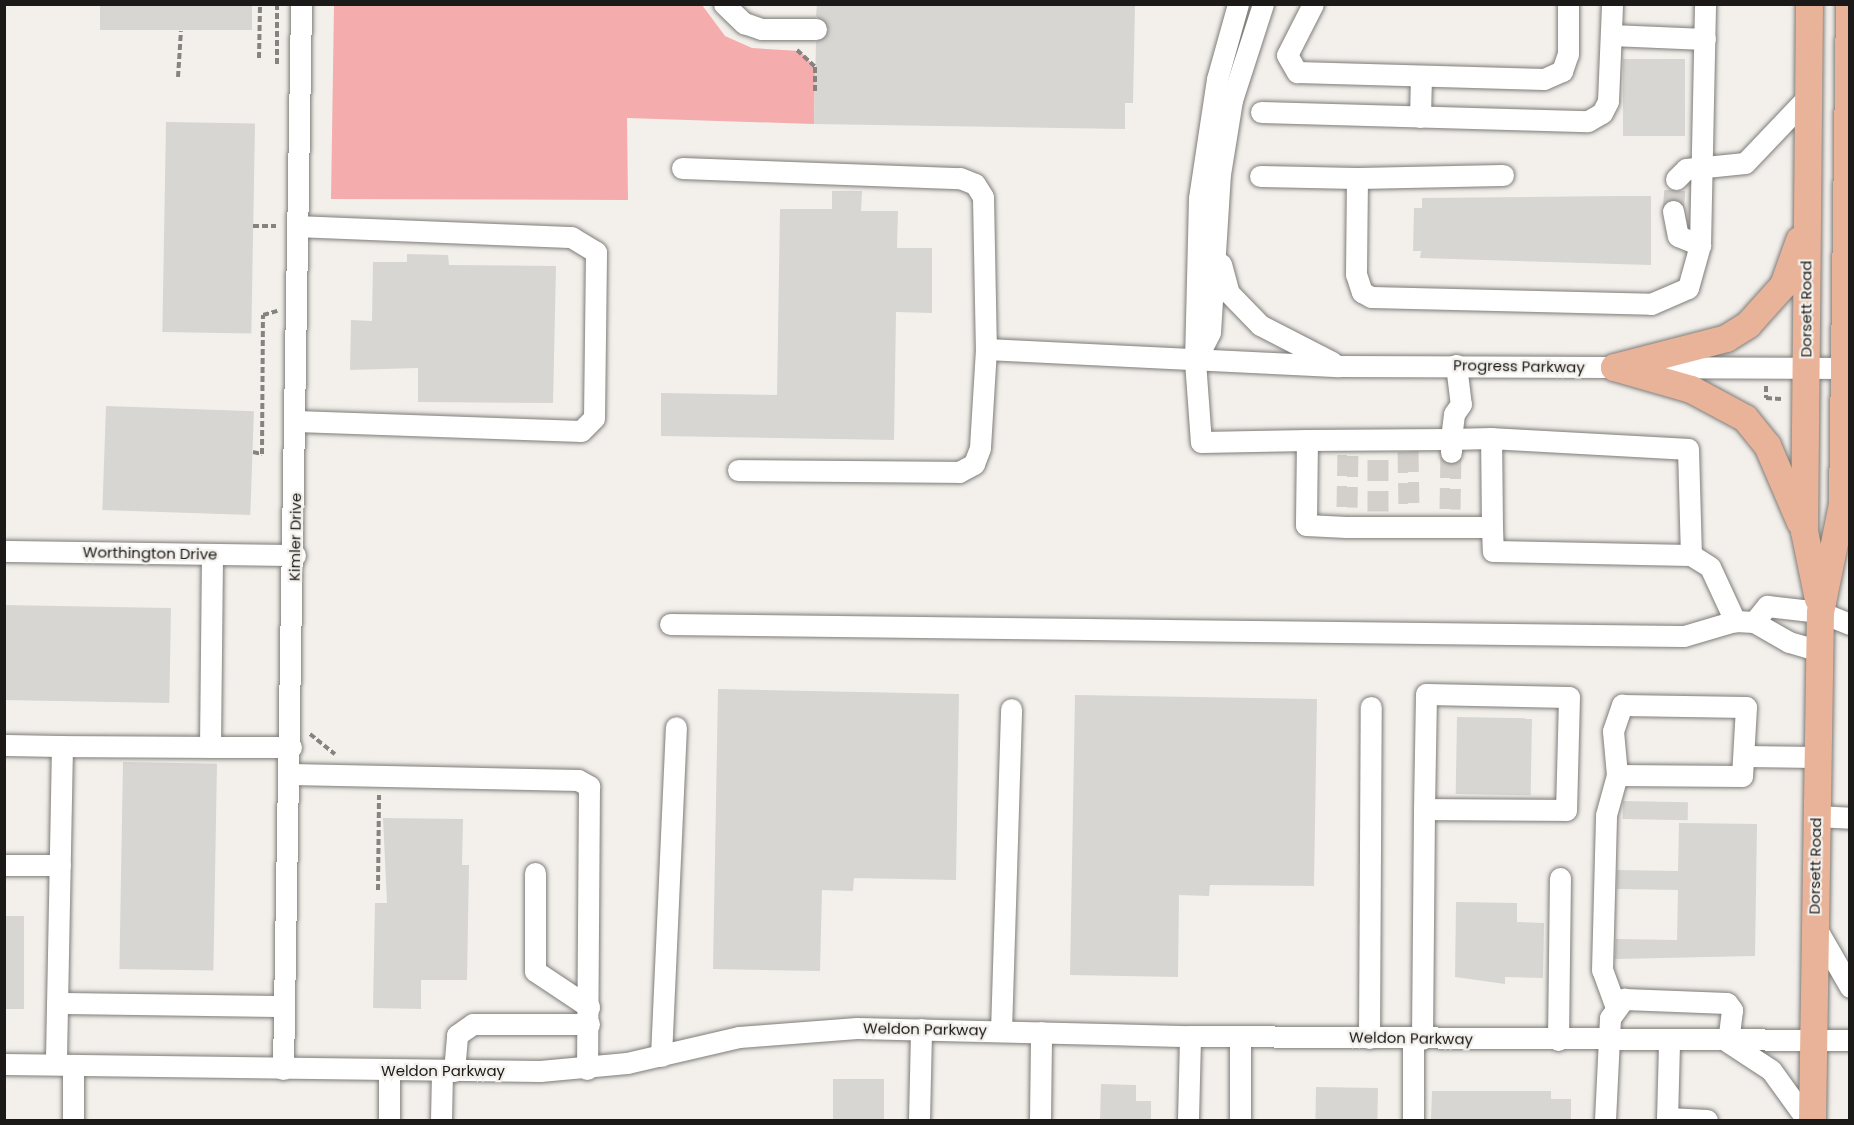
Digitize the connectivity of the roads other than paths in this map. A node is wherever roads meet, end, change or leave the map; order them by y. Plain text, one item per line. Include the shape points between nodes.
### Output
1 (302, 4) edge
2 (724, 4) edge
3 (1223, 4) edge
4 (1238, 4) edge
5 (1263, 4) edge
6 (1313, 4) edge
7 (1568, 4) edge
8 (1612, 4) edge
9 (1705, 4) edge
10 (1809, 4) edge
11 (1849, 4) edge
12 (816, 29) dead end
13 (1611, 35) junction
14 (1705, 39) junction
15 (1421, 76) junction
16 (1217, 79) junction
17 (1807, 98) junction
18 (1261, 112) dead end
19 (1420, 117) junction
20 (682, 168) dead end
21 (1702, 169) junction
22 (1503, 175) dead end
23 (1260, 176) dead end
24 (1357, 178) junction
25 (1676, 179) dead end
26 (1673, 212) tunnel mouth
27 (1805, 223) junction
28 (299, 226) junction
29 (1846, 227) edge
30 (1700, 245) junction
31 (1218, 252) junction
32 (986, 349) junction
33 (1195, 361) junction
34 (1339, 366) junction
35 (1614, 367) junction
36 (1806, 367) junction
37 (1846, 368) edge
38 (1456, 374) junction
39 (296, 421) junction
40 (1491, 438) junction
41 (1307, 441) junction
42 (1451, 446) junction
43 (738, 470) dead end
44 (1846, 496) edge
45 (1492, 527) junction
46 (1804, 531) junction
47 (4, 551) edge
48 (212, 554) junction
49 (295, 555) junction
50 (1691, 555) junction
51 (1820, 612) junction
52 (1744, 621) junction
53 (670, 624) dead end
54 (1850, 624) edge
55 (1820, 651) junction
56 (1371, 707) dead end
57 (1011, 709) dead end
58 (676, 727) dead end
59 (4, 745) edge
60 (62, 746) junction
61 (210, 747) junction
62 (291, 747) junction
63 (1745, 756) junction
64 (1817, 757) junction
65 (290, 774) junction
66 (1617, 776) junction
67 (1424, 809) junction
68 (1816, 816) junction
69 (1850, 818) edge
70 (4, 865) edge
71 (60, 865) junction
72 (535, 873) dead end
73 (1560, 878) dead end
74 (1814, 923) junction
75 (1850, 987) edge
76 (57, 1003) junction
77 (284, 1005) junction
78 (1615, 1005) junction
79 (589, 1016) junction
80 (921, 1029) junction
81 (1001, 1031) junction
82 (1041, 1032) junction
83 (1190, 1036) junction
84 (1240, 1037) junction
85 (1369, 1038) junction
86 (1418, 1039) junction
87 (1558, 1040) junction
88 (1608, 1040) junction
89 (1850, 1040) edge
90 (1669, 1041) junction
91 (1728, 1041) junction
92 (1813, 1042) junction
93 (661, 1056) junction
94 (4, 1064) edge
95 (65, 1064) junction
96 (283, 1069) junction
97 (587, 1069) junction
98 (389, 1070) junction
99 (448, 1071) junction
100 (1667, 1119) edge
101 (73, 1120) edge
102 (389, 1120) edge
103 (441, 1120) edge
104 (919, 1120) edge
105 (1040, 1120) edge
106 (1188, 1120) edge
107 (1240, 1120) edge
108 (1413, 1120) edge
109 (1605, 1120) edge
110 (1707, 1120) edge
111 (1807, 1120) edge
112 (1812, 1120) edge

1 - 28 street, Kimler Drive
2 - 12 street via 744,23 761,29
3 - 16 street
4 - 16 street
5 - 31 street via 1232,100 1220,174
6 - 15 street via 1287,55 1297,72
7 - 15 street via 1568,54 1554,77
8 - 13 street
9 - 14 street
10 - 17 main road, Dorsett Road
11 - 29 main road, Dorsett Road
13 - 14 street
13 - 19 street via 1609,95 1596,118 1571,123
14 - 21 street
15 - 19 street
16 - 33 street via 1199,198
17 - 21 street via 1745,164
17 - 27 main road, Dorsett Road
18 - 19 street
20 - 32 street via 960,178 975,184 982,197
21 - 25 street via 1686,169
21 - 30 street
22 - 24 street
23 - 24 street
24 - 30 street via 1357,284 1371,297 1651,304 1688,288
26 - 30 street via 1678,236
27 - 35 main road via 1783,285 1748,324 1726,338
27 - 36 main road, Dorsett Road
28 - 39 street, Kimler Drive
28 - 39 street via 571,237 596,252 594,418 581,431
29 - 37 main road, Dorsett Road
31 - 33 street via 1210,332
31 - 34 street via 1229,293 1260,325
32 - 33 street, Progress Parkway
32 - 43 street via 980,448 974,464 959,472
33 - 34 street, Progress Parkway
33 - 41 street via 1201,442
34 - 38 street, Progress Parkway
35 - 36 street, Progress Parkway
35 - 38 street, Progress Parkway
35 - 46 main road via 1691,389 1746,418 1767,445
36 - 37 street, Progress Parkway
36 - 46 main road, Dorsett Road
37 - 44 main road, Dorsett Road
38 - 42 street via 1446,389 1454,414
39 - 49 street, Kimler Drive
40 - 42 street
40 - 45 street
40 - 50 street via 1688,449
41 - 42 street via 1348,446
41 - 45 street via 1306,525 1347,517 1450,518
44 - 51 main road, Dorsett Road
45 - 50 street via 1493,551
46 - 51 main road, Dorsett Road
47 - 48 street, Worthington Drive
48 - 49 street, Worthington Drive
48 - 61 street
49 - 62 street, Kimler Drive
50 - 52 street via 1710,567
51 - 52 street via 1767,606
51 - 54 street
51 - 55 main road, Dorsett Road
52 - 53 street via 1684,636
52 - 55 street via 1789,642
55 - 64 main road, Dorsett Road
56 - 85 street
57 - 81 street
58 - 93 street
59 - 60 street
60 - 61 street
60 - 71 street
61 - 62 street
62 - 65 street, Kimler Drive
63 - 64 street
63 - 66 street via 1742,776
63 - 66 street via 1746,707 1622,705 1614,731
64 - 68 main road, Dorsett Road
65 - 77 street, Kimler Drive
65 - 79 street via 578,780 589,786
66 - 78 street via 1606,815 1602,970
67 - 67 street via 1566,810 1569,697 1426,694
67 - 86 street
68 - 69 street
68 - 74 main road, Dorsett Road
70 - 71 street
71 - 76 street
72 - 79 street via 535,971
73 - 87 street
74 - 75 street
74 - 92 main road, Dorsett Road
76 - 77 street
76 - 95 street
77 - 96 street, Kimler Drive
78 - 88 street
78 - 91 street via 1624,999 1727,1003 1732,1010
79 - 97 street
79 - 99 street via 473,1024 457,1035
80 - 81 street, Weldon Parkway
80 - 93 street, Weldon Parkway via 803,1029
80 - 104 street
81 - 82 street, Weldon Parkway
82 - 83 street, Weldon Parkway
82 - 105 street
83 - 84 street, Weldon Parkway
83 - 106 street
84 - 85 street, Weldon Parkway
84 - 107 street
85 - 86 street, Weldon Parkway
86 - 87 street, Weldon Parkway
86 - 108 street
87 - 88 street, Weldon Parkway
88 - 90 street, Weldon Parkway
88 - 109 street
89 - 92 street, Weldon Parkway
90 - 91 street, Weldon Parkway
90 - 100 street
91 - 92 street, Weldon Parkway
91 - 111 street via 1771,1070
92 - 112 main road, Dorsett Road
93 - 97 street, Weldon Parkway
94 - 95 street, Weldon Parkway
95 - 96 street, Weldon Parkway
95 - 101 street
96 - 98 street, Weldon Parkway
97 - 99 street, Weldon Parkway
98 - 99 street, Weldon Parkway
98 - 102 street
99 - 103 street
100 - 110 street

